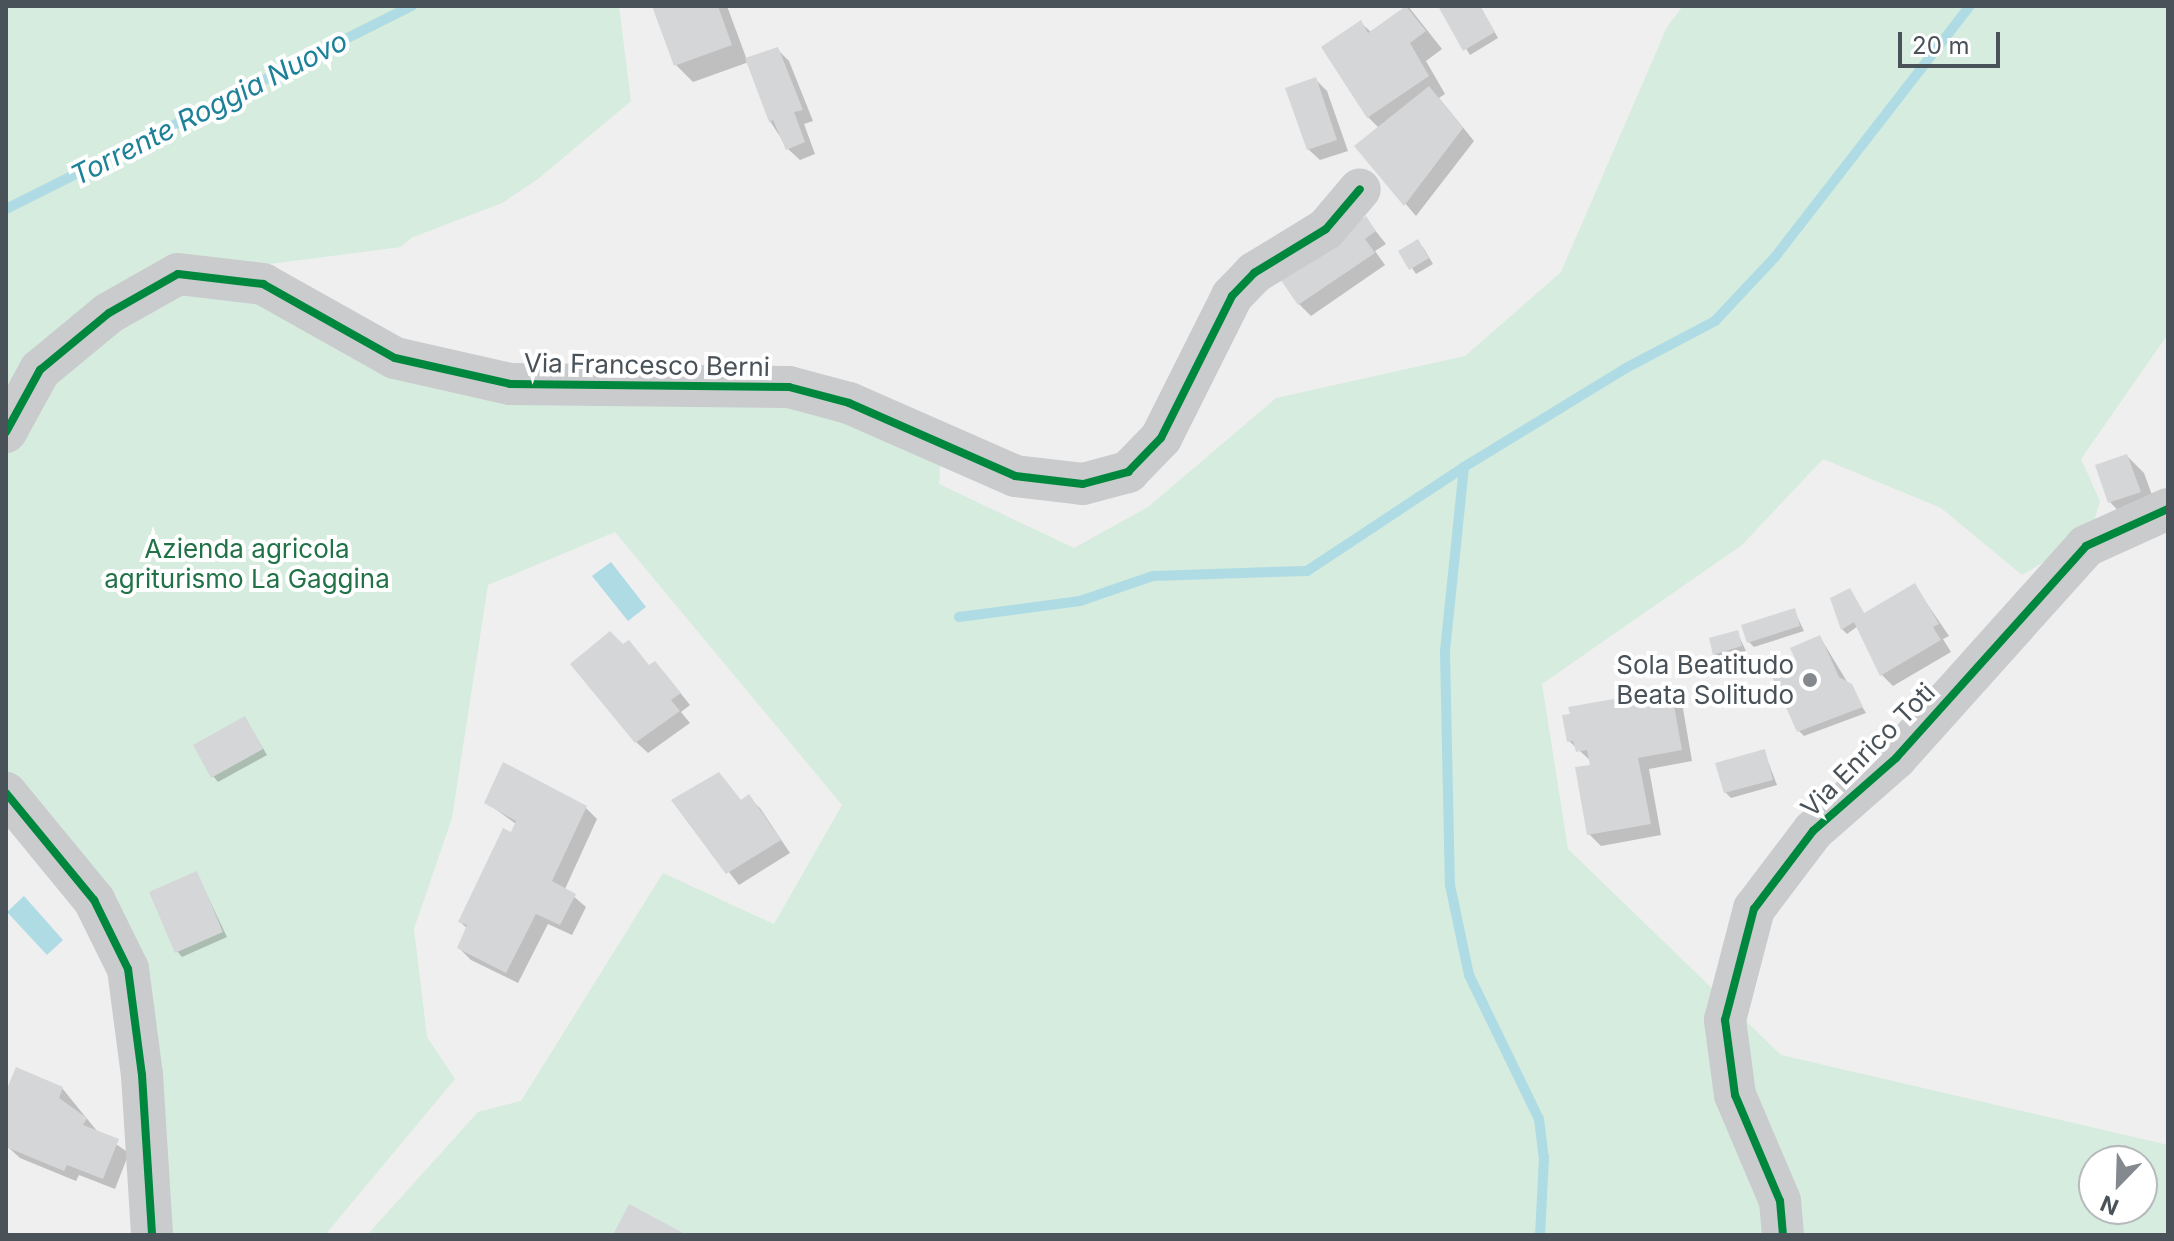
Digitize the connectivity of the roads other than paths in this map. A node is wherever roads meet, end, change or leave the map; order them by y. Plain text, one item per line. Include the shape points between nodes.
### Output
1 (1360, 189) dead end
2 (6, 432) edge
3 (2168, 509) edge
4 (6, 793) edge
5 (152, 1235) edge
6 (1783, 1235) edge

1 - 2 street, Via Francesco Berni via 1326,229 1254,273 1232,296 1161,438 1128,472 1083,484 1015,476 849,403 789,387 510,384 395,358 263,284 178,274 109,313 40,370
3 - 6 street, Via Enrico Toti via 2086,546 1896,758 1813,831 1754,909 1725,1020 1735,1095 1780,1201
4 - 5 street via 94,900 128,969 142,1075

